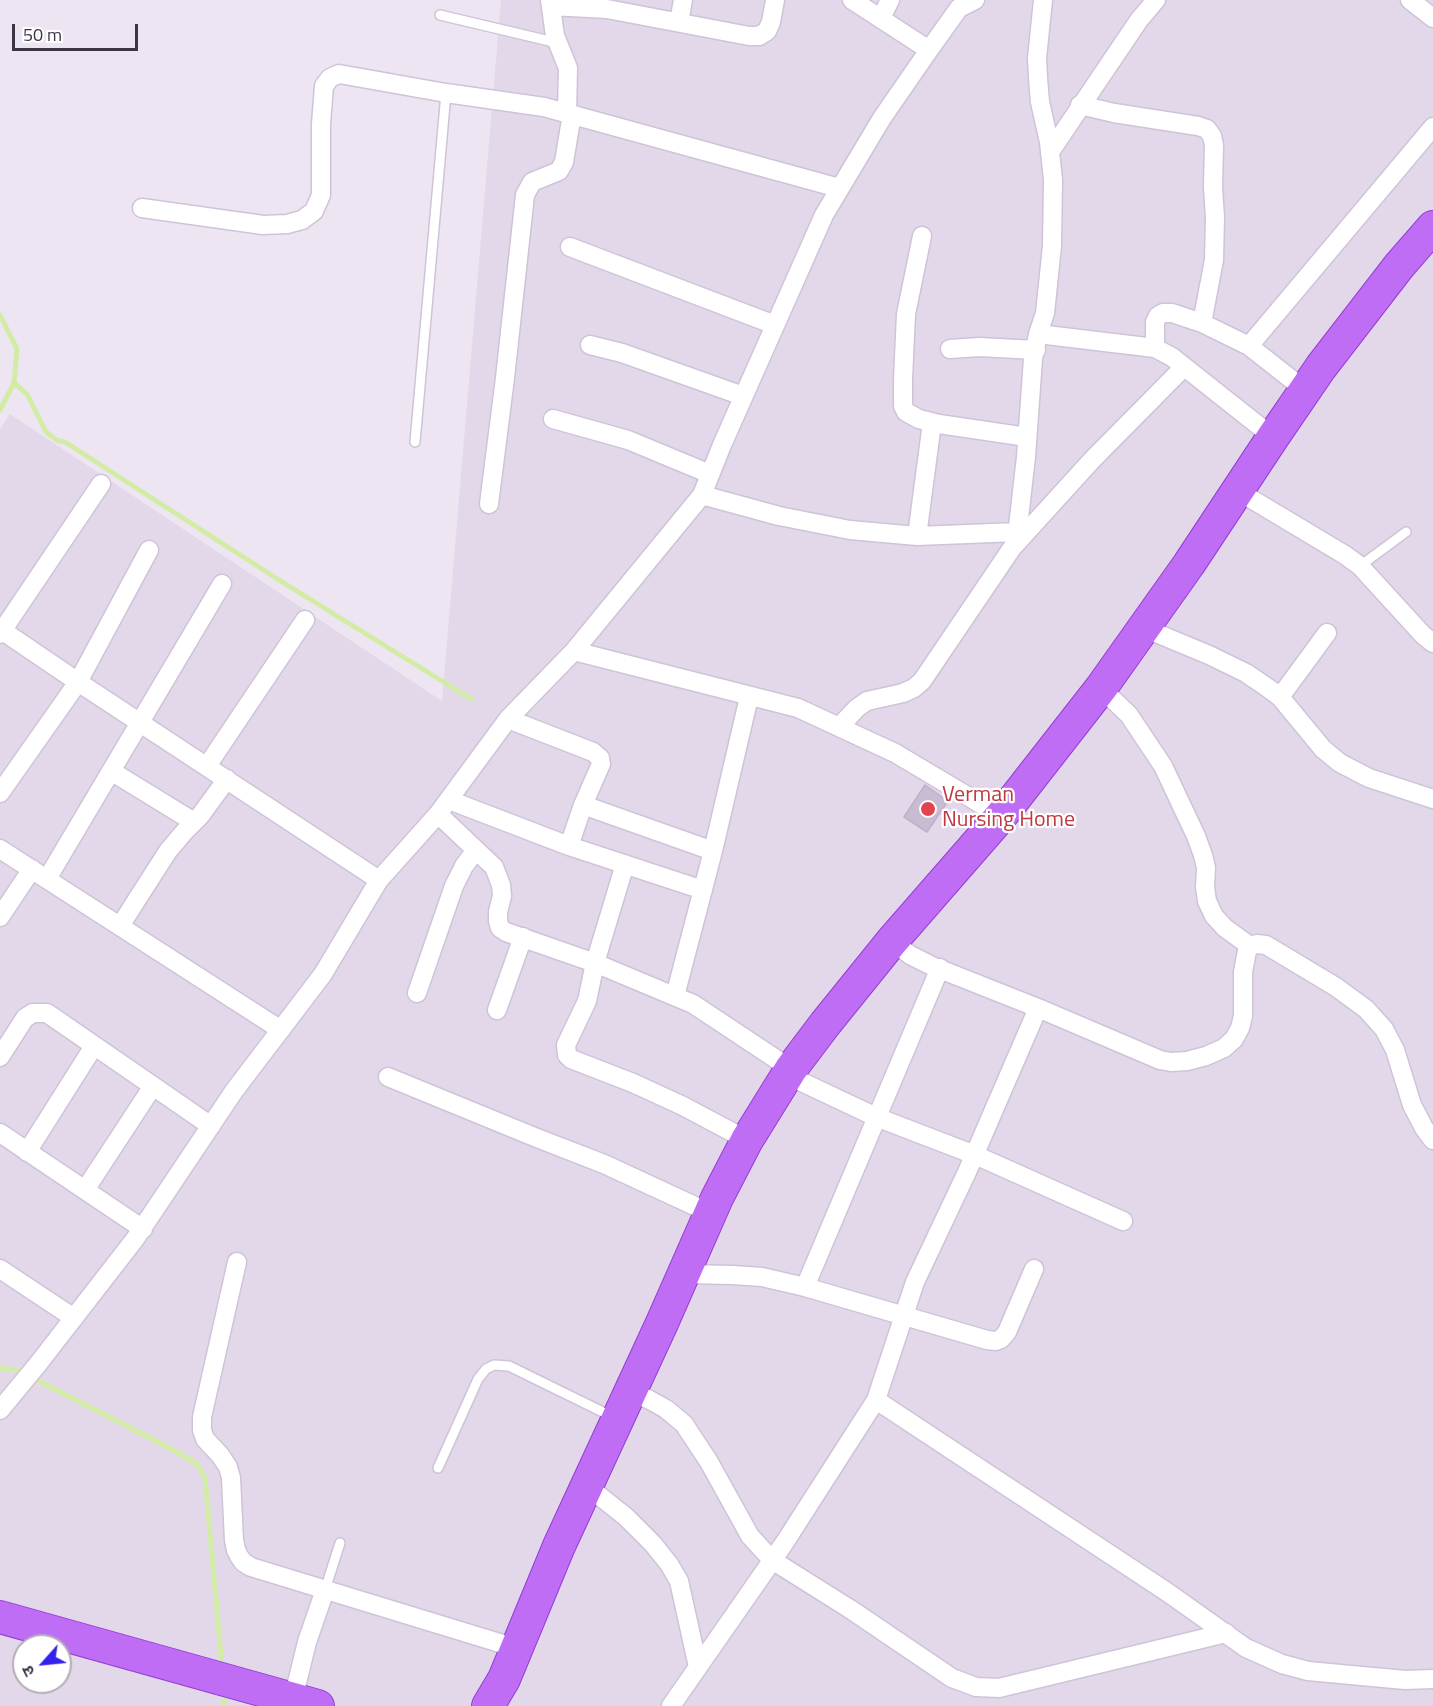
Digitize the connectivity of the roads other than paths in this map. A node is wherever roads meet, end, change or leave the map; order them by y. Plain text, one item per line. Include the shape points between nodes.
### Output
1 (683, 0) edge
2 (775, 0) edge
3 (852, 0) edge
4 (890, 0) edge
5 (975, 0) edge
6 (1042, 0) edge
7 (1156, 0) edge
8 (1410, 0) edge
9 (550, 3) edge
10 (440, 15) dead end
11 (881, 18) junction
12 (1433, 18) edge
13 (679, 22) junction
14 (558, 43) junction
15 (929, 50) junction
16 (446, 93) junction
17 (1080, 105) junction
18 (570, 114) junction
19 (1433, 127) edge
20 (1050, 152) junction
21 (839, 188) junction
22 (142, 208) dead end
23 (1433, 227) edge
24 (922, 236) dead end
25 (570, 247) dead end
26 (1202, 322) junction
27 (775, 326) junction
28 (1037, 342) junction
29 (590, 345) dead end
30 (1249, 346) junction
31 (1155, 348) junction
32 (950, 349) dead end
33 (1184, 367) junction
34 (1305, 390) junction
35 (743, 396) junction
36 (553, 419) dead end
37 (932, 423) junction
38 (1027, 437) junction
39 (1273, 437) junction
40 (415, 442) dead end
41 (710, 474) junction
42 (101, 484) dead end
43 (1238, 491) junction
44 (702, 495) junction
45 (489, 504) dead end
46 (1406, 532) dead end
47 (917, 536) junction
48 (1016, 538) junction
49 (149, 550) dead end
50 (1360, 566) junction
51 (222, 584) dead end
52 (304, 620) dead end
53 (1144, 628) junction
54 (1, 631) edge
55 (1327, 633) dead end
56 (1433, 642) edge
57 (574, 651) junction
58 (78, 682) junction
59 (1101, 688) junction
60 (749, 697) junction
61 (1281, 697) junction
62 (508, 719) junction
63 (140, 722) junction
64 (839, 727) junction
65 (207, 766) junction
66 (111, 771) junction
67 (227, 779) junction
68 (0, 793) edge
69 (1433, 800) edge
70 (583, 805) junction
71 (443, 807) junction
72 (1001, 816) junction
73 (194, 822) junction
74 (569, 846) junction
75 (0, 849) edge
76 (476, 850) junction
77 (713, 850) junction
78 (625, 864) junction
79 (40, 874) junction
80 (380, 880) junction
81 (703, 890) junction
82 (0, 917) edge
83 (120, 926) junction
84 (523, 937) junction
85 (892, 941) junction
86 (1250, 946) junction
87 (595, 963) junction
88 (940, 968) junction
89 (417, 993) dead end
90 (675, 996) junction
91 (1038, 1008) junction
92 (496, 1010) dead end
93 (281, 1030) junction
94 (94, 1046) junction
95 (0, 1057) edge
96 (789, 1072) junction
97 (388, 1077) dead end
98 (153, 1086) junction
99 (876, 1117) junction
100 (211, 1126) junction
101 (0, 1134) edge
102 (747, 1140) junction
103 (1433, 1140) edge
104 (27, 1152) junction
105 (975, 1155) junction
106 (85, 1190) junction
107 (710, 1213) junction
108 (1123, 1221) dead end
109 (143, 1229) junction
110 (237, 1262) dead end
111 (0, 1269) edge
112 (1034, 1269) dead end
113 (683, 1274) junction
114 (805, 1287) junction
115 (904, 1316) junction
116 (74, 1318) junction
117 (876, 1400) junction
118 (624, 1406) junction
119 (0, 1410) edge
120 (438, 1468) dead end
121 (587, 1486) junction
122 (340, 1544) dead end
123 (772, 1560) junction
124 (325, 1590) junction
125 (0, 1617) edge
126 (1226, 1633) junction
127 (516, 1648) junction
128 (698, 1667) junction
129 (1433, 1678) edge
130 (305, 1702) edge
131 (488, 1706) edge
132 (671, 1706) edge

1 - 13 street
2 - 13 street via 771,22 759,36
3 - 11 street
4 - 11 street
5 - 15 street via 959,8
6 - 20 street via 1038,78
7 - 17 street
8 - 12 street
9 - 13 street
9 - 14 street
10 - 14 lane
11 - 15 street
14 - 18 street via 568,68
15 - 21 street
16 - 18 street
16 - 22 street via 339,74 330,78 324,86 321,124 321,195 314,212 302,220 263,225
16 - 40 lane
17 - 20 street
17 - 26 street via 1198,126 1212,135 1214,260
18 - 21 street
18 - 45 street via 564,162 559,171 532,182 525,195
19 - 30 street
20 - 28 street via 1052,246 1045,313
21 - 27 street
23 - 34 highway via 1366,307
24 - 37 street via 906,314 903,406 910,415
25 - 27 street
26 - 30 street
26 - 31 street via 1163,313 1155,322
27 - 35 street
28 - 31 street
28 - 32 street
28 - 38 street
29 - 35 street
30 - 34 street
31 - 33 street
33 - 39 street
33 - 48 street
34 - 39 highway
35 - 41 street
36 - 41 street via 628,440
37 - 38 street
37 - 47 street
38 - 48 street
39 - 43 highway
41 - 44 street
42 - 54 street
43 - 50 street
43 - 53 highway
44 - 47 street via 850,530
44 - 57 street
46 - 50 lane
47 - 48 street
48 - 64 street via 922,681 903,693 867,701
49 - 58 street
50 - 56 street
51 - 63 street
52 - 65 street
53 - 59 highway
53 - 61 street via 1246,673
54 - 58 street
55 - 61 street
57 - 60 street
57 - 62 street
58 - 63 street
58 - 68 street
59 - 72 highway
59 - 86 street via 1130,715 1163,766 1203,855 1207,901 1214,916
60 - 64 street via 798,708
60 - 77 street
61 - 69 street via 1323,749 1340,763 1369,778
62 - 70 street via 600,758
62 - 71 street
63 - 65 street
63 - 66 street
64 - 72 street via 895,753
65 - 67 street
66 - 73 street
66 - 79 street
67 - 73 street
67 - 80 street
70 - 74 street
70 - 77 street
71 - 74 street
71 - 76 street
71 - 80 street
72 - 85 highway
73 - 83 street via 168,852
74 - 78 street
75 - 79 street
76 - 84 street via 494,867 501,885 500,928
76 - 89 street via 454,886
77 - 81 street
78 - 81 street
78 - 87 street
79 - 82 street
79 - 83 street
80 - 93 street via 323,974
81 - 90 street
83 - 93 street
84 - 87 street
84 - 92 street
85 - 88 street via 910,955
85 - 96 highway
86 - 91 street via 1243,972 1240,1028 1224,1048 1206,1056 1187,1061 1160,1060
86 - 103 street via 1266,945 1336,987 1384,1029 1395,1050 1412,1105
87 - 90 street
87 - 102 street via 587,1000 566,1045 567,1055 683,1106
88 - 91 street
88 - 99 street
90 - 96 street via 693,1004
91 - 105 street
93 - 100 street
94 - 95 street via 47,1013 33,1013 25,1018
94 - 98 street
94 - 104 street
96 - 99 street
96 - 102 highway
97 - 107 street via 604,1164
98 - 100 street
98 - 106 street
99 - 105 street
99 - 114 street
100 - 109 street
101 - 104 street
102 - 107 highway
104 - 106 street
105 - 108 street
105 - 115 street via 915,1282
106 - 109 street
107 - 113 highway
109 - 116 street
110 - 124 street via 203,1406 202,1430 228,1467 234,1540 243,1562
111 - 116 street
112 - 115 street via 1007,1332 996,1341
113 - 114 street via 762,1277
113 - 118 highway
114 - 115 street
115 - 117 street
116 - 119 street
117 - 123 street
117 - 126 street
118 - 120 lane via 509,1366 494,1365 478,1379
118 - 121 highway
118 - 123 street via 648,1399 684,1424 710,1462 750,1536
121 - 127 highway
121 - 128 street via 653,1544 680,1581
122 - 124 lane
123 - 126 street via 952,1678 975,1687 999,1688
123 - 128 street
124 - 127 street
124 - 130 street via 307,1642
125 - 130 highway
126 - 129 street via 1282,1664 1308,1671 1405,1680
127 - 131 highway
128 - 132 street

